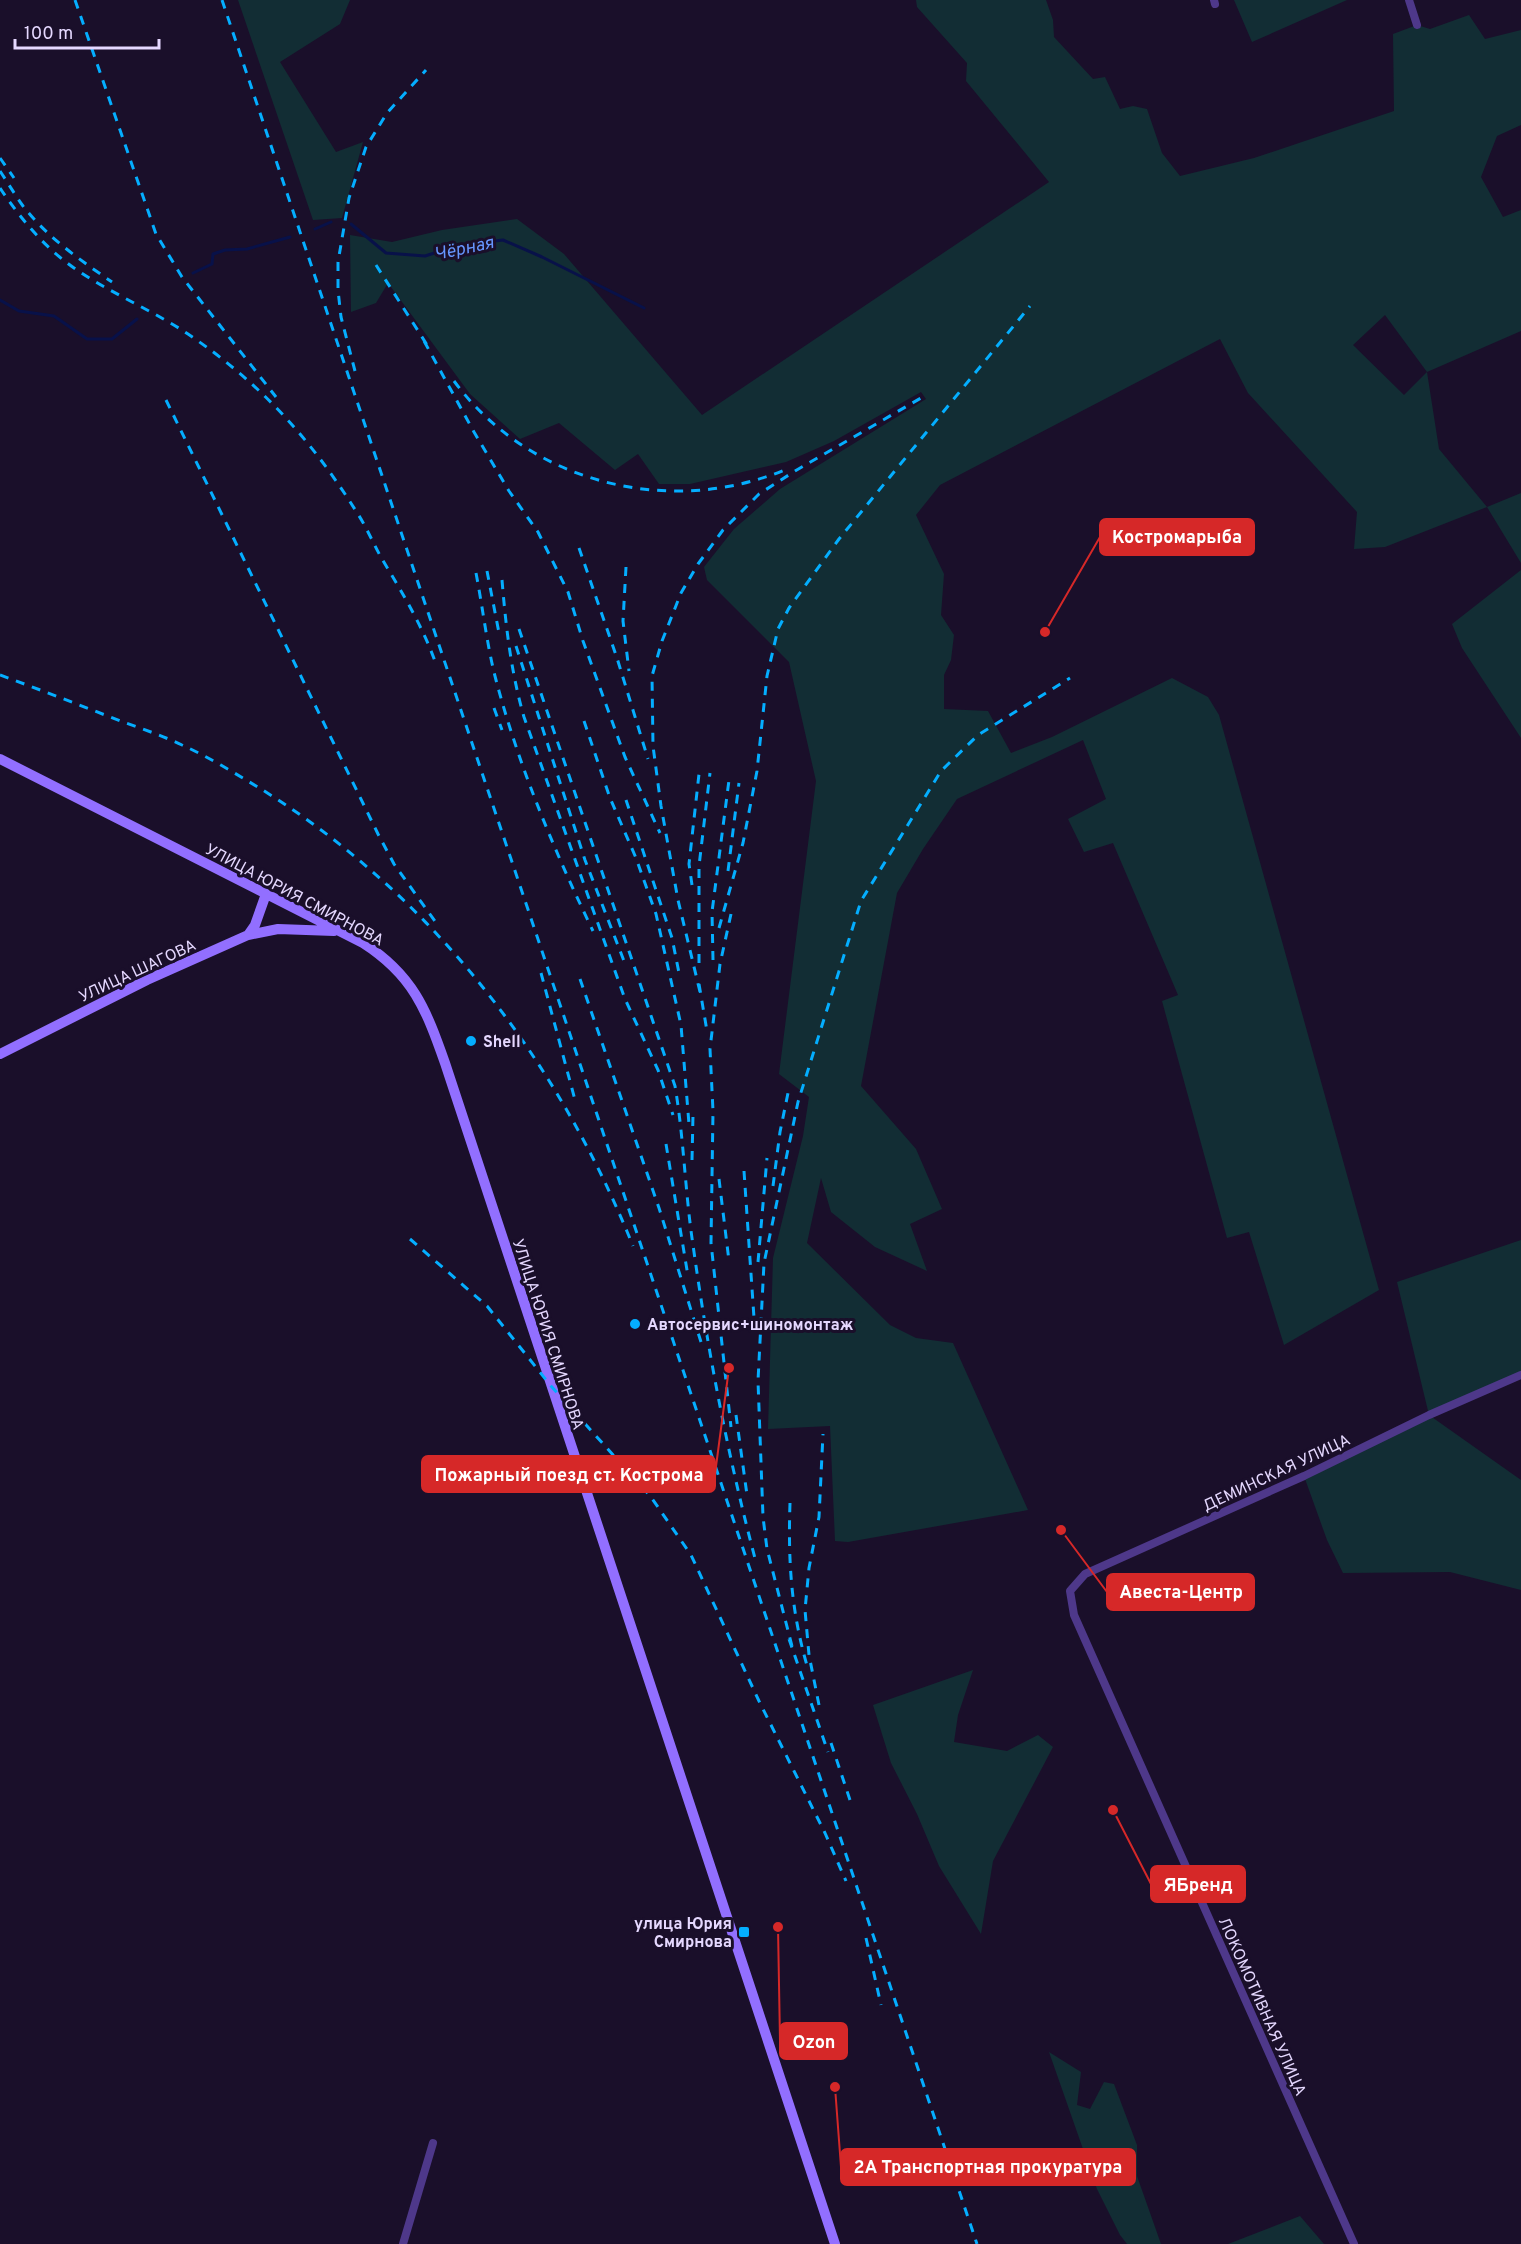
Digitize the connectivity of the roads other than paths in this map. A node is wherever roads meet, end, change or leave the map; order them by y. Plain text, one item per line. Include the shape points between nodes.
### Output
1 (1409, 0) edge
2 (1417, 25) dead end
3 (0, 759) edge
4 (266, 894) junction
5 (340, 931) junction
6 (248, 935) junction
7 (0, 1054) edge
8 (1521, 1375) edge
9 (1074, 1615) joint
10 (433, 2143) dead end
11 (402, 2244) edge
12 (835, 2244) edge
13 (1354, 2244) edge

1 - 2 street
3 - 4 main road, УЛИЦА ЮРИЯ СМИРНОВА
4 - 5 main road, УЛИЦА ЮРИЯ СМИРНОВА
4 - 6 main road
5 - 6 main road, УЛИЦА ШАГОВА via 278,929
5 - 12 main road, УЛИЦА ЮРИЯ СМИРНОВА via 381,954 398,969 432,1025
6 - 7 main road, УЛИЦА ШАГОВА via 147,980
8 - 9 street, ДЕМИНСКАЯ УЛИЦА via 1085,1574 1070,1591
9 - 13 street, ЛОКОМОТИВНАЯ УЛИЦА
10 - 11 street

